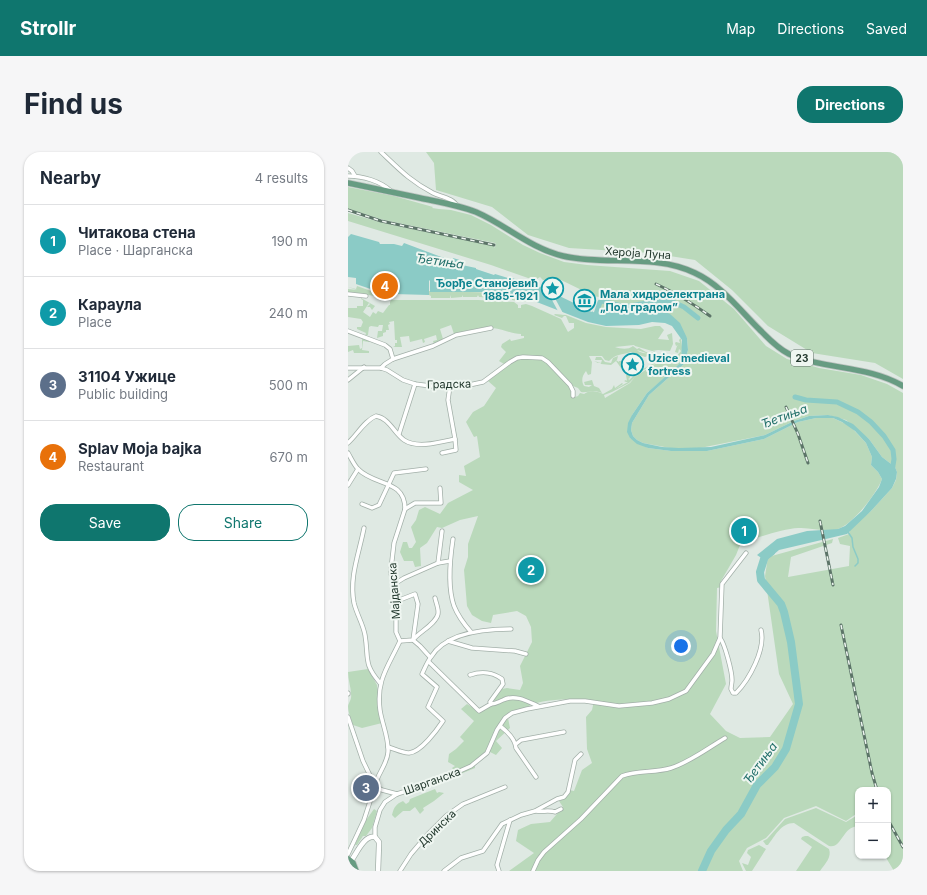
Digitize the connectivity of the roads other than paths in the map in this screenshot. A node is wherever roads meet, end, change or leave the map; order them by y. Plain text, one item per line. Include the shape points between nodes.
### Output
1 (381, 152) edge
2 (348, 168) edge
3 (348, 176) edge
4 (355, 176) junction
5 (348, 183) edge
6 (393, 192) junction
7 (458, 206) junction
8 (348, 294) edge
9 (366, 296) dead end
10 (491, 328) dead end
11 (348, 331) edge
12 (393, 359) junction
13 (364, 367) junction
14 (348, 368) edge
15 (381, 368) junction
16 (348, 380) edge
17 (414, 384) junction
18 (450, 386) junction
19 (903, 386) edge
20 (573, 396) dead end
21 (398, 434) junction
22 (456, 439) junction
23 (348, 442) edge
24 (348, 453) edge
25 (442, 453) dead end
26 (358, 469) junction
27 (426, 470) dead end
28 (348, 485) edge
29 (388, 485) junction
30 (440, 488) dead end
31 (362, 504) dead end
32 (405, 509) junction
33 (364, 528) dead end
34 (442, 531) dead end
35 (453, 539) dead end
36 (746, 553) dead end
37 (450, 561) junction
38 (438, 563) junction
39 (396, 583) junction
40 (435, 598) dead end
41 (397, 601) junction
42 (511, 629) dead end
43 (761, 630) dead end
44 (471, 632) junction
45 (720, 638) junction
46 (413, 640) junction
47 (400, 641) junction
48 (448, 641) junction
49 (526, 654) dead end
50 (430, 657) junction
51 (429, 662) junction
52 (470, 675) dead end
53 (380, 683) junction
54 (490, 704) junction
55 (539, 706) junction
56 (348, 717) edge
57 (500, 726) junction
58 (564, 732) dead end
59 (725, 738) dead end
60 (516, 744) junction
61 (388, 747) junction
62 (581, 754) dead end
63 (536, 777) dead end
64 (374, 786) junction
65 (504, 787) dead end
66 (397, 794) junction
67 (561, 809) dead end
68 (535, 811) junction
69 (510, 820) junction
70 (375, 837) junction
71 (348, 854) edge
72 (350, 860) edge
73 (356, 871) edge
74 (378, 871) edge
75 (400, 871) edge
76 (444, 871) edge
77 (499, 871) edge
78 (533, 871) edge

1 - 7 street via 413,182 452,200
2 - 4 street
3 - 4 street
4 - 6 street via 373,180
5 - 6 main road, Хероја Луна / 23
6 - 7 main road, Хероја Луна / 23
7 - 19 main road, Хероја Луна / 23 via 480,214 529,243 557,255 583,260 664,264 690,270 722,291 783,351 806,359 870,372
8 - 9 street
10 - 12 street via 456,335 433,346
11 - 12 street via 385,345 390,349
12 - 15 street
13 - 14 street, Градска
13 - 15 street, Градска
13 - 16 street
15 - 17 street, Градска
17 - 18 street, Градска
17 - 21 street
18 - 20 street, Градска via 482,382 517,358 542,358 570,384
18 - 22 street via 448,400
21 - 22 street via 405,441 429,444
21 - 23 street via 376,416
22 - 25 street via 456,450
24 - 26 street
26 - 28 street
26 - 29 street
27 - 29 street via 397,472
29 - 31 street via 379,505 372,508
29 - 32 street via 399,490
30 - 32 street via 442,503 415,503
32 - 39 street, Мајданска via 392,558 391,574
33 - 53 street via 353,575 352,591 365,635 368,664
34 - 38 street
35 - 37 street
36 - 45 street, Шарганска via 722,584
37 - 38 street
37 - 44 street via 454,605
38 - 39 street
39 - 41 street, Мајданска
40 - 46 street via 438,615 432,624
41 - 46 street via 415,594 418,604
41 - 47 street, Мајданска via 396,632
42 - 44 street
43 - 45 street via 760,650 748,679 736,693 731,690 732,680
44 - 48 street
45 - 55 street, Шарганска via 713,654 686,690 669,698 652,703 619,706 578,701
46 - 47 street
46 - 50 street
47 - 53 street
48 - 49 street via 472,648
48 - 50 street
50 - 51 street
51 - 54 street via 479,712
51 - 61 street via 422,674 437,687 428,707 443,721 423,745 411,753
52 - 54 street via 487,673 502,678 503,684
53 - 61 street via 380,712
54 - 55 street via 512,697
55 - 57 street, Шарганска via 512,713
56 - 64 street
57 - 60 street
57 - 66 street, Шарганска via 487,752 471,766 435,782
58 - 60 street via 521,740
59 - 78 street via 683,764 622,776 581,819 544,852
60 - 63 street via 516,748
61 - 64 street via 385,762
62 - 68 street via 575,760 568,792 564,797
64 - 66 street, Шарганска
64 - 71 street via 364,820
65 - 75 street, Дринска via 463,804 446,816 411,854
66 - 70 street, Шарганска via 382,806 375,827
67 - 68 street via 554,812
68 - 69 street
69 - 76 street via 502,824 484,851 461,858
69 - 77 street via 497,865
70 - 72 street via 366,840
70 - 74 street via 379,842
72 - 73 main road

